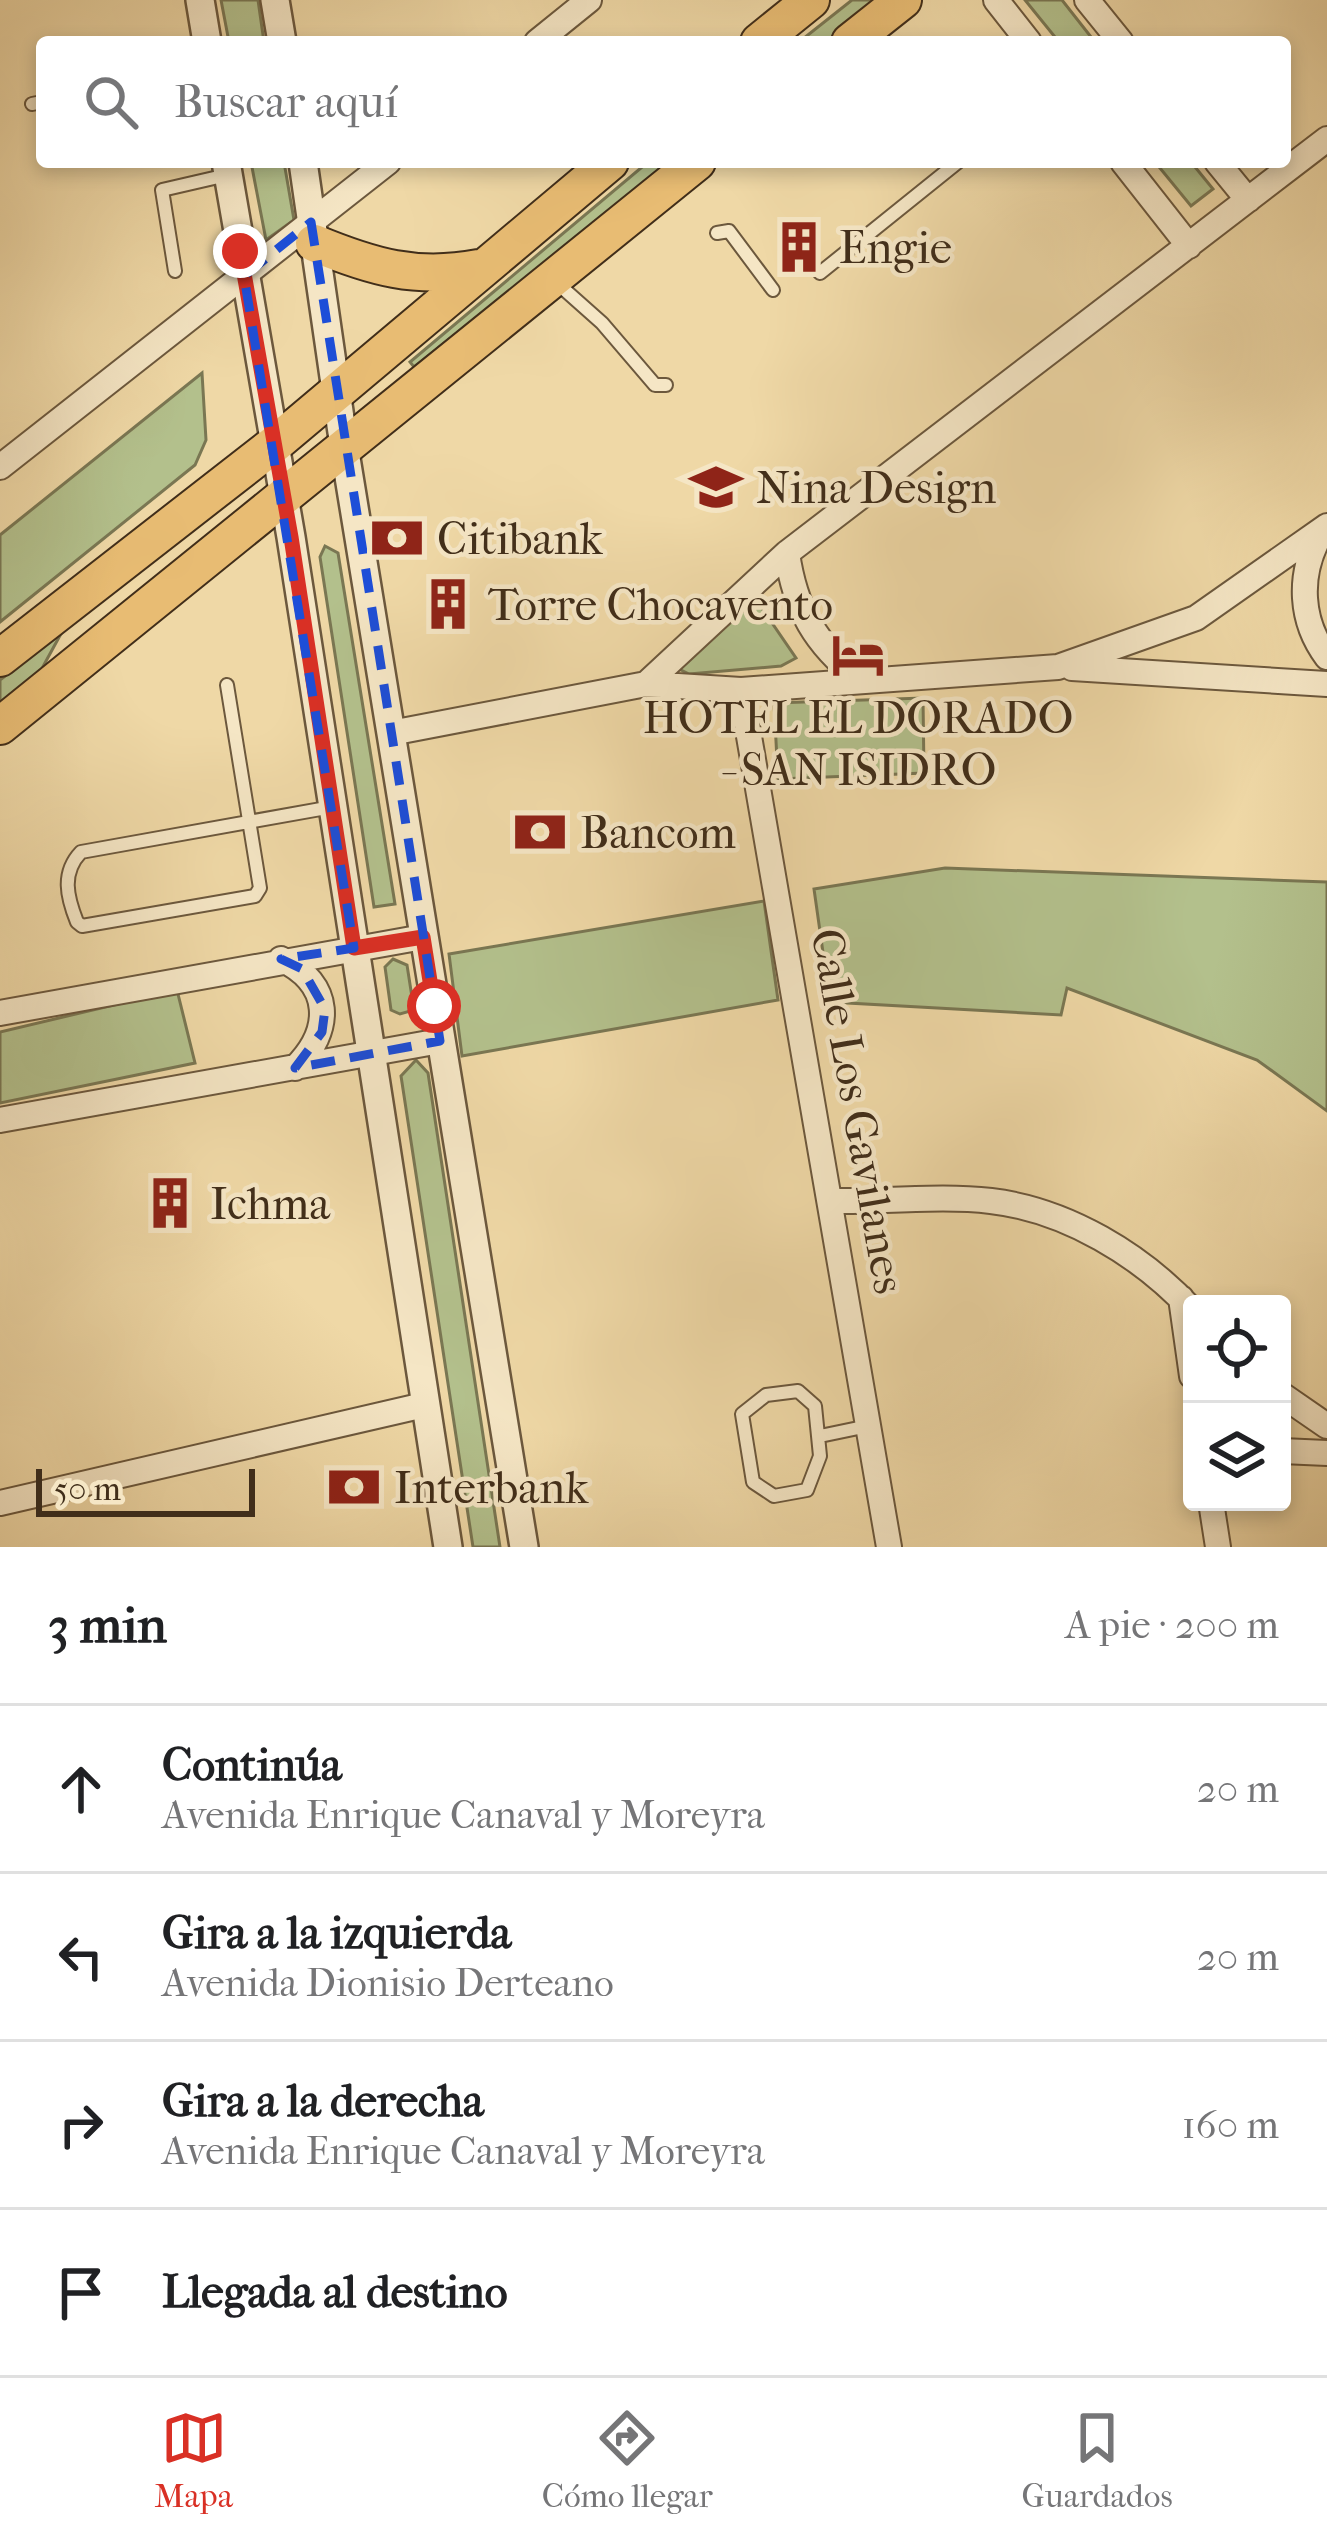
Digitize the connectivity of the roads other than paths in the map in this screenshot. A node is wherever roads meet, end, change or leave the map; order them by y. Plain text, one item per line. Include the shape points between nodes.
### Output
1 (200, 0) edge
2 (275, 0) edge
3 (589, 0) edge
4 (903, 0) edge
5 (996, 0) edge
6 (1087, 0) edge
7 (796, 5) edge
8 (206, 36) edge
9 (281, 36) edge
10 (544, 36) edge
11 (765, 36) edge
12 (858, 36) edge
13 (1024, 36) edge
14 (1116, 36) edge
15 (1327, 139) edge
16 (1291, 167) edge
17 (227, 168) edge
18 (304, 168) edge
19 (382, 168) edge
20 (603, 168) edge
21 (690, 168) edge
22 (951, 168) edge
23 (1129, 168) edge
24 (1222, 168) edge
25 (1289, 168) edge
26 (1248, 200) junction
27 (313, 232) junction
28 (717, 233) dead end
29 (1190, 246) junction
30 (479, 268) junction
31 (175, 271) dead end
32 (820, 273) dead end
33 (244, 276) junction
34 (551, 277) junction
35 (773, 290) dead end
36 (666, 386) dead end
37 (335, 391) junction
38 (276, 442) junction
39 (344, 446) junction
40 (0, 467) edge
41 (284, 496) junction
42 (1325, 528) edge
43 (787, 553) junction
44 (1327, 657) edge
45 (0, 658) edge
46 (1058, 667) junction
47 (860, 679) junction
48 (646, 684) junction
49 (1327, 684) edge
50 (227, 685) dead end
51 (741, 691) junction
52 (0, 726) edge
53 (391, 733) junction
54 (333, 807) junction
55 (249, 821) junction
56 (423, 937) junction
57 (354, 948) junction
58 (281, 959) junction
59 (0, 1013) edge
60 (440, 1041) junction
61 (372, 1054) junction
62 (295, 1068) junction
63 (0, 1120) edge
64 (833, 1201) junction
65 (1183, 1301) edge
66 (1291, 1402) edge
67 (424, 1405) junction
68 (869, 1426) junction
69 (1327, 1426) edge
70 (820, 1436) junction
71 (1291, 1451) edge
72 (1327, 1453) edge
73 (0, 1503) edge
74 (1212, 1511) edge
75 (448, 1547) edge
76 (524, 1547) edge
77 (889, 1547) edge
78 (1218, 1547) edge

1 - 8 street
2 - 9 street
3 - 10 street
4 - 12 main road
5 - 13 street
6 - 14 street
7 - 11 main road
15 - 16 street
17 - 31 lane via 162,190
17 - 33 street
18 - 27 street
19 - 27 street
20 - 30 main road
21 - 34 main road
22 - 32 lane
23 - 29 street
24 - 26 street
25 - 26 street
26 - 29 street
27 - 30 main road via 394,272
27 - 33 street
27 - 37 street
28 - 35 lane via 729,230
29 - 43 street
30 - 37 main road
33 - 38 street
33 - 40 street
34 - 36 lane via 655,385
34 - 39 main road
37 - 38 main road
37 - 39 street
38 - 41 street
38 - 45 main road
39 - 41 main road
39 - 53 street
41 - 52 main road
41 - 54 street
42 - 44 street via 1310,552 1304,603
42 - 46 street via 1196,618
43 - 47 street via 807,625
43 - 48 street
46 - 47 street
46 - 49 street
47 - 51 street
48 - 51 street
48 - 53 street
50 - 55 lane
51 - 64 street, Calle Los Gavilanes
53 - 56 street
54 - 55 lane
54 - 57 street
55 - 55 lane via 81,852 66,882 76,922 255,896
56 - 57 street
56 - 60 street
57 - 58 street
57 - 61 street
58 - 59 street
58 - 62 street via 302,969 325,1009 322,1032
60 - 61 street
60 - 76 street
61 - 62 street
61 - 67 street
62 - 63 street
64 - 65 street via 990,1201 1039,1212 1136,1260
64 - 68 street, Calle Los Gavilanes
66 - 69 street
67 - 73 street
67 - 75 street
68 - 70 lane
68 - 77 street, Calle Los Gavilanes
70 - 70 lane via 814,1406 798,1391 766,1395 742,1414 753,1482 774,1496 807,1490
71 - 72 street
74 - 78 street

